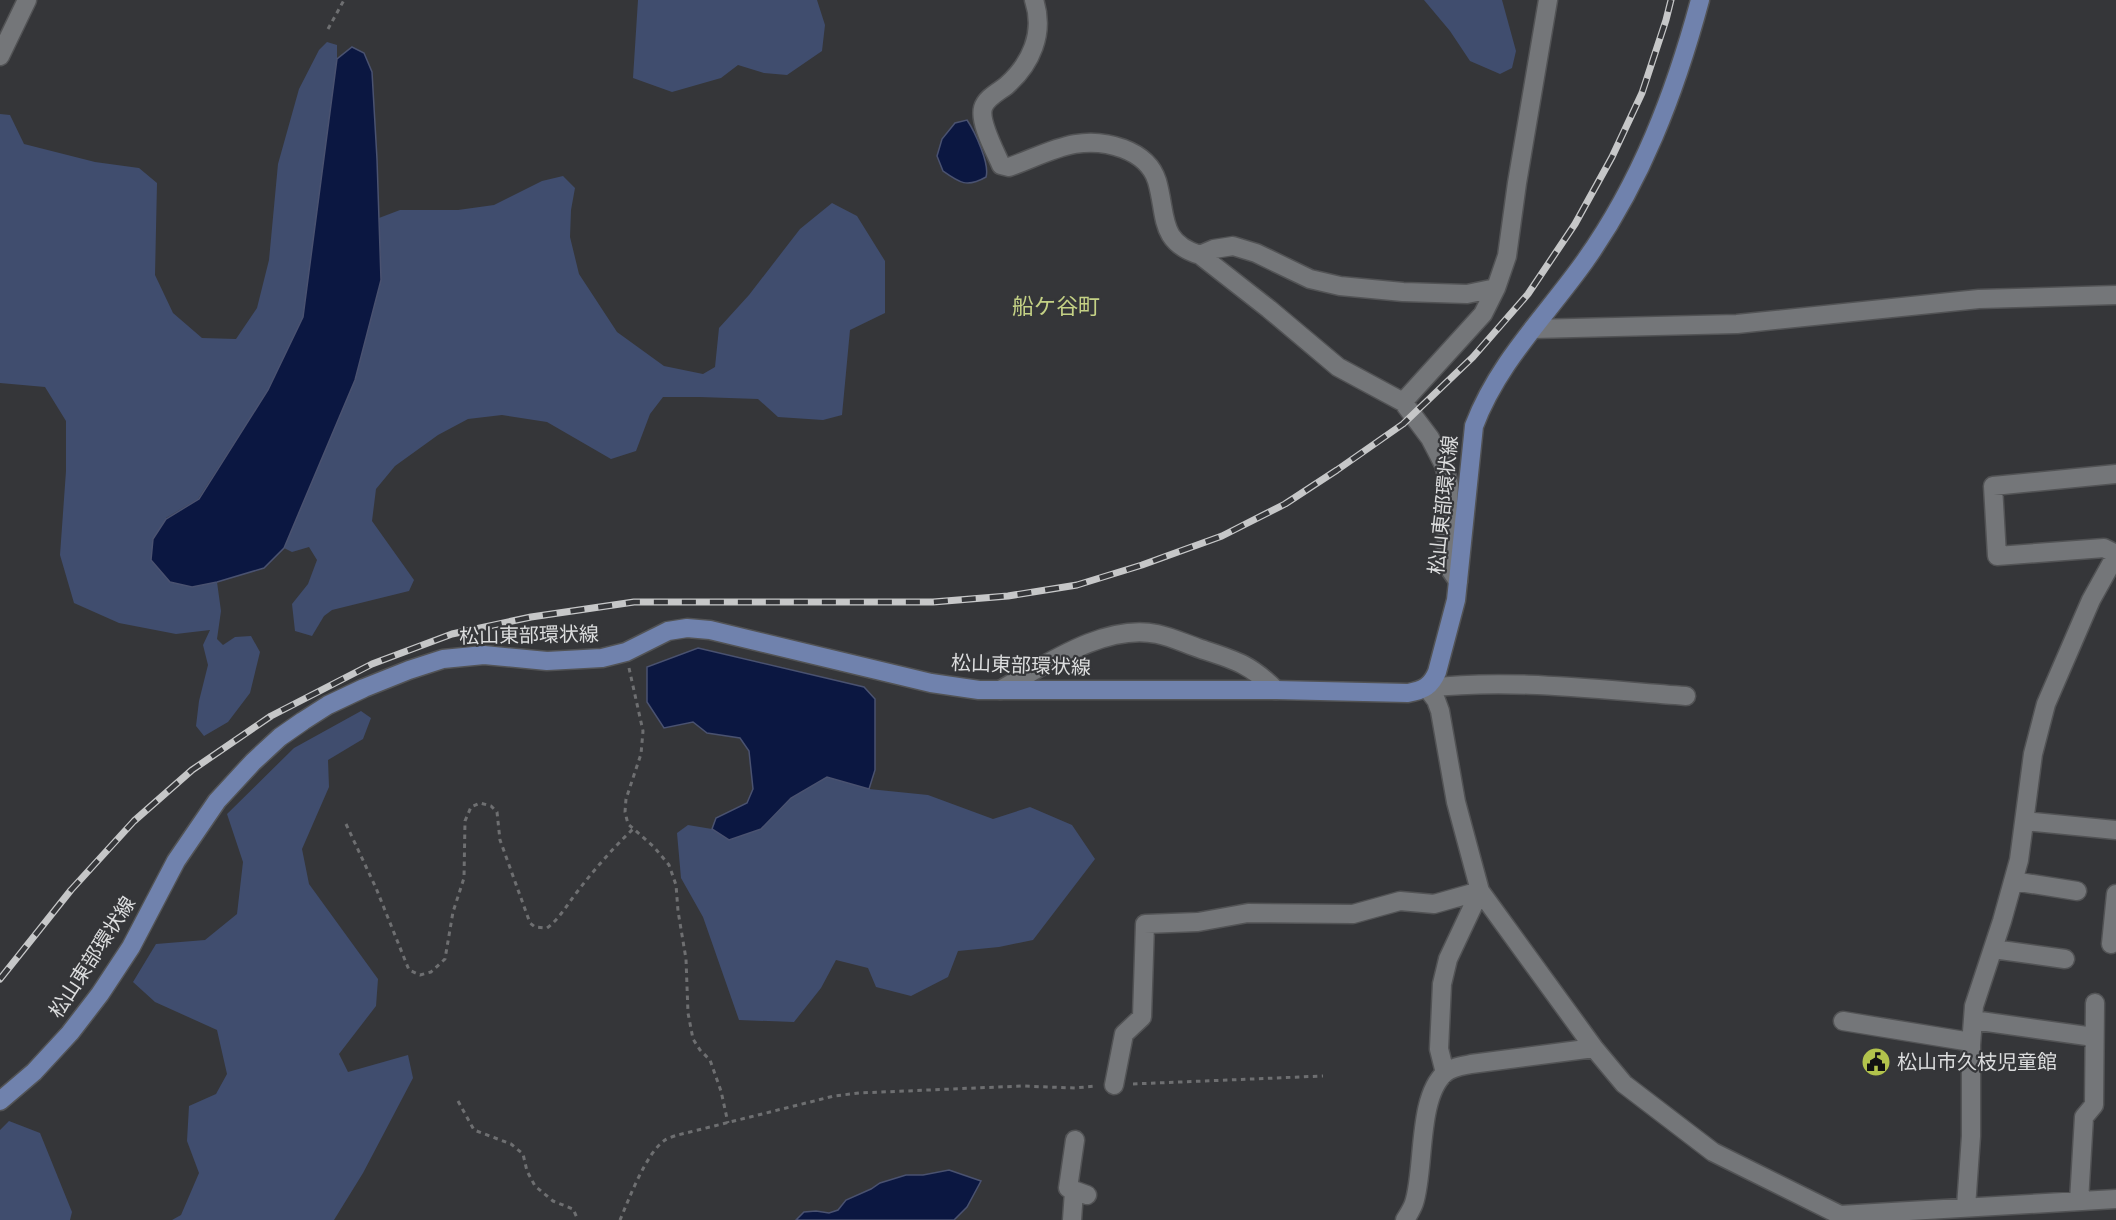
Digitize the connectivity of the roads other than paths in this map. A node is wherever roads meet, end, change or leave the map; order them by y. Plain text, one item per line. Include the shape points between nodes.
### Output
1 (27, 0) edge
2 (1034, 0) edge
3 (1548, 0) edge
4 (1700, 0) edge
5 (0, 56) edge
6 (1200, 255) junction
7 (1496, 288) junction
8 (2116, 295) edge
9 (1533, 329) junction
10 (1403, 402) junction
11 (2116, 474) edge
12 (2116, 554) edge
13 (1458, 581) junction
14 (1427, 688) junction
15 (1000, 690) junction
16 (1276, 690) junction
17 (1686, 696) dead end
18 (2025, 821) junction
19 (2116, 830) edge
20 (2013, 881) junction
21 (1480, 891) junction
22 (2077, 891) dead end
23 (2116, 894) edge
24 (2111, 944) dead end
25 (1993, 949) junction
26 (2065, 959) dead end
27 (2095, 1003) dead end
28 (1973, 1020) junction
29 (1843, 1021) dead end
30 (2094, 1037) junction
31 (1971, 1042) junction
32 (1594, 1048) junction
33 (1445, 1073) junction
34 (1114, 1085) road end
35 (0, 1101) edge
36 (1075, 1140) dead end
37 (2116, 1199) edge
38 (2079, 1201) junction
39 (1966, 1207) junction
40 (2047, 1211) edge
41 (1839, 1217) edge
42 (1072, 1220) edge
43 (1406, 1220) edge

1 - 5 street
2 - 6 street via 1038,11 1033,52 1017,76 983,109 983,122 1001,165 1009,168 1075,144 1121,147 1141,157 1156,179 1164,220 1172,238 1184,250
3 - 7 street via 1507,256
4 - 9 main road, 松山東部環状線 via 1669,101 1645,160 1619,210
6 - 7 street via 1233,246 1310,279 1351,287 1467,294
6 - 10 street via 1338,367
7 - 10 street via 1483,314
8 - 9 street via 1979,300 1737,324
9 - 13 main road, 松山東部環状線 via 1494,381 1474,426
10 - 13 street via 1444,465 1449,485 1445,562
11 - 12 street via 1993,486 1997,556 2104,549
12 - 18 street via 2091,600 2046,704
13 - 14 main road, 松山東部環状線 via 1437,672
14 - 16 main road, 松山東部環状線 via 1408,693
14 - 17 street via 1472,684
14 - 21 street via 1440,711 1456,802
15 - 16 main road, 松山東部環状線
15 - 16 street via 1092,642 1138,632 1156,633 1233,658 1261,675
15 - 35 main road, 松山東部環状線 via 931,683 710,630 687,628 668,631 626,652 602,658 547,661 484,655 443,659 409,670 328,705 280,737 253,762 217,801 193,835 131,947 100,994 34,1072
18 - 19 street
18 - 20 street
20 - 22 street
20 - 25 street
21 - 32 street
21 - 33 street via 1448,959 1442,984 1439,1049
21 - 34 street via 1434,904 1400,901 1353,914 1248,913 1198,922 1145,924 1142,1017 1124,1034
23 - 24 street
25 - 26 street
25 - 28 street via 1978,990
27 - 30 street
28 - 30 street
28 - 31 street
29 - 31 street
30 - 38 street via 2094,1105 2084,1117
31 - 39 street
32 - 33 street via 1471,1064
32 - 41 street via 1624,1084 1713,1152
33 - 43 street via 1430,1099 1414,1204
36 - 42 street via 1068,1188 1081,1193
37 - 38 street
38 - 40 street
39 - 40 street
39 - 41 street

